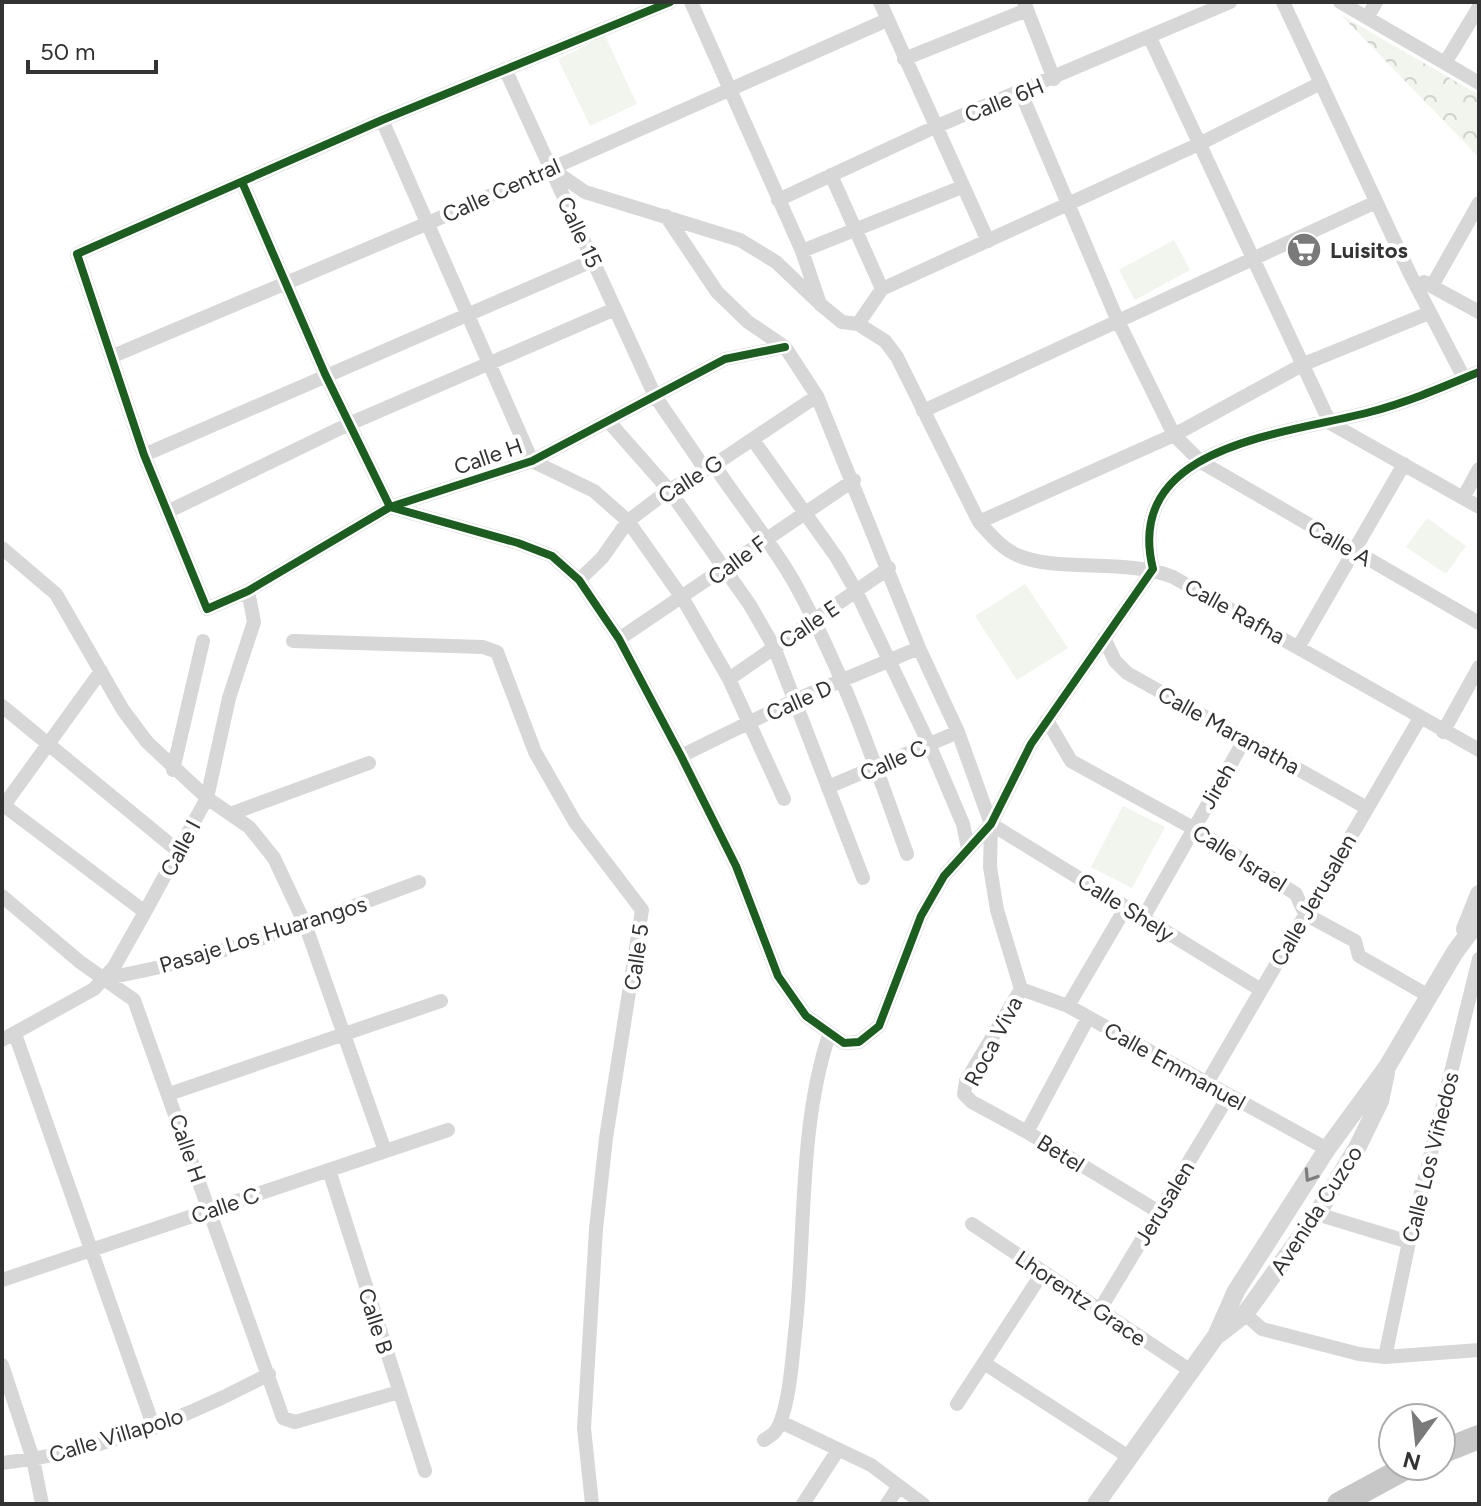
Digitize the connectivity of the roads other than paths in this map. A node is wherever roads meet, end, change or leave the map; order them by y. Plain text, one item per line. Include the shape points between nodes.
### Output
1 (670, 2) edge
2 (691, 2) edge
3 (880, 2) edge
4 (1230, 2) edge
5 (1283, 2) edge
6 (1340, 2) edge
7 (1376, 2) edge
8 (1025, 6) edge
9 (1479, 7) edge
10 (1367, 18) junction
11 (887, 20) junction
12 (1150, 38) junction
13 (904, 59) junction
14 (1445, 63) junction
15 (505, 69) junction
16 (1054, 79) junction
17 (1321, 83) junction
18 (1479, 83) edge
19 (730, 88) junction
20 (1021, 93) junction
21 (382, 120) junction
22 (935, 127) junction
23 (1199, 144) junction
24 (549, 168) junction
25 (831, 175) junction
26 (242, 182) junction
27 (962, 187) junction
28 (778, 200) junction
29 (1376, 202) junction
30 (1479, 203) edge
31 (1069, 204) junction
32 (666, 216) junction
33 (426, 224) junction
34 (854, 231) junction
35 (988, 241) junction
36 (802, 251) junction
37 (594, 260) junction
38 (1252, 261) junction
39 (1410, 274) junction
40 (287, 281) junction
41 (1432, 286) junction
42 (882, 289) junction
43 (820, 304) junction
44 (615, 309) junction
45 (1479, 312) edge
46 (1429, 313) junction
47 (466, 316) junction
48 (1117, 319) junction
49 (858, 324) junction
50 (785, 347) junction
51 (113, 356) junction
52 (1304, 364) junction
53 (488, 366) junction
54 (1479, 372) edge
55 (325, 374) junction
56 (1464, 378) junction
57 (655, 396) junction
58 (817, 396) junction
59 (923, 411) junction
60 (609, 422) junction
61 (1330, 423) junction
62 (349, 424) junction
63 (1174, 435) junction
64 (753, 440) junction
65 (144, 455) junction
66 (532, 461) junction
67 (1201, 462) junction
68 (1404, 464) junction
69 (710, 467) junction
70 (1479, 469) edge
71 (854, 480) junction
72 (669, 490) junction
73 (1463, 498) junction
74 (390, 507) junction
75 (1479, 507) edge
76 (167, 512) junction
77 (804, 513) junction
78 (628, 521) junction
79 (979, 522) junction
80 (765, 540) junction
81 (2, 548) edge
82 (1352, 550) junction
83 (15, 558) junction
84 (725, 568) junction
85 (889, 568) junction
86 (1153, 569) junction
87 (2, 570) edge
88 (579, 580) junction
89 (248, 591) junction
90 (856, 591) junction
91 (683, 599) junction
92 (814, 620) junction
93 (1479, 623) edge
94 (1104, 638) junction
95 (619, 639) junction
96 (203, 641) dead end
97 (293, 641) dead end
98 (1299, 646) junction
99 (774, 647) junction
100 (919, 648) junction
101 (889, 661) junction
102 (1479, 667) edge
103 (101, 671) junction
104 (729, 679) junction
105 (842, 680) junction
106 (795, 700) junction
107 (2, 706) edge
108 (1420, 718) junction
109 (1047, 720) junction
110 (750, 722) junction
111 (958, 732) junction
112 (1443, 732) junction
113 (1245, 739) junction
114 (929, 744) junction
115 (45, 745) junction
116 (1479, 750) edge
117 (681, 756) junction
118 (369, 763) dead end
119 (876, 768) junction
120 (173, 770) junction
121 (828, 787) junction
122 (207, 798) junction
123 (784, 799) dead end
124 (3, 806) edge
125 (1367, 808) junction
126 (230, 814) junction
127 (991, 824) junction
128 (1193, 828) junction
129 (968, 848) junction
130 (178, 851) junction
131 (907, 854) dead end
132 (863, 878) dead end
133 (419, 882) dead end
134 (1479, 894) edge
135 (2, 896) edge
136 (1126, 907) junction
137 (145, 912) junction
138 (1305, 914) junction
139 (1143, 918) junction
140 (1479, 920) edge
141 (305, 924) junction
142 (1455, 952) junction
143 (1479, 958) edge
144 (105, 978) junction
145 (1021, 989) junction
146 (1261, 990) junction
147 (1429, 996) junction
148 (441, 1001) dead end
149 (1068, 1006) junction
150 (1088, 1018) junction
151 (342, 1034) junction
152 (829, 1035) junction
153 (8, 1037) edge
154 (1387, 1067) junction
155 (1207, 1083) junction
156 (169, 1094) junction
157 (964, 1094) joint
158 (1229, 1095) junction
159 (448, 1130) dead end
160 (1027, 1132) junction
161 (1327, 1149) junction
162 (385, 1151) junction
163 (329, 1170) junction
164 (209, 1211) junction
165 (1159, 1212) junction
166 (1317, 1214) junction
167 (972, 1224) dead end
168 (1409, 1242) junction
169 (92, 1250) junction
170 (1043, 1272) junction
171 (2, 1280) edge
172 (1099, 1311) junction
173 (1245, 1314) junction
174 (1216, 1336) junction
175 (1479, 1350) edge
176 (1385, 1357) junction
177 (984, 1363) junction
178 (2, 1365) edge
179 (1191, 1371) junction
180 (269, 1374) junction
181 (399, 1392) junction
182 (957, 1404) dead end
183 (781, 1422) junction
184 (154, 1428) junction
185 (1479, 1437) edge
186 (764, 1440) dead end
187 (1457, 1446) edge
188 (838, 1450) junction
189 (1129, 1457) junction
190 (33, 1459) junction
191 (2, 1463) edge
192 (425, 1471) dead end
193 (1380, 1482) edge
194 (899, 1486) junction
195 (42, 1504) edge
196 (592, 1504) edge
197 (803, 1504) edge
198 (887, 1504) edge
199 (923, 1504) edge
200 (1096, 1504) edge
201 (1339, 1504) edge

1 - 15 street
2 - 19 street
3 - 11 street
4 - 12 street, Calle 6H
5 - 17 street
6 - 10 street
7 - 10 street
8 - 13 street
8 - 16 street
9 - 14 street
10 - 14 street
11 - 13 street
11 - 19 street, Calle Central
12 - 16 street, Calle 6H
12 - 23 street
13 - 22 street
14 - 18 street
15 - 21 street
15 - 24 street, Calle 15
16 - 20 street, Calle 6H
17 - 23 street
17 - 29 street
19 - 24 street, Calle Central
19 - 28 street
20 - 22 street, Calle 6H
20 - 31 street, Calle A
21 - 26 street
21 - 33 street
22 - 25 street, Calle 6H
22 - 27 street
23 - 31 street
23 - 38 street
24 - 32 street via 585,192
24 - 33 street, Calle Central
24 - 37 street, Calle 15
25 - 28 street, Calle 6H
25 - 34 street
26 - 40 street
26 - 51 street via 77,254
27 - 34 street
27 - 35 street
28 - 36 street
29 - 38 street
29 - 39 street
30 - 41 street
31 - 35 street
31 - 48 street, Calle A
32 - 43 street via 740,240 776,262
32 - 50 street via 717,292
33 - 40 street, Calle Central
33 - 47 street
34 - 36 street
34 - 42 street
35 - 42 street
36 - 43 street
37 - 44 street, Calle 15
37 - 47 street
38 - 48 street
38 - 52 street
39 - 41 street
39 - 46 street
40 - 51 street, Calle Central
40 - 55 street
41 - 45 street
42 - 49 street
43 - 49 street via 842,322
44 - 53 street
44 - 57 street, Calle 15
46 - 52 street
46 - 56 street
47 - 53 street
47 - 55 street
48 - 59 street
48 - 63 street, Calle A
49 - 59 street via 885,341 897,357
50 - 57 street, Calle H via 725,359
50 - 58 street
51 - 65 street
52 - 61 street
52 - 63 street
53 - 62 street
53 - 66 street
54 - 56 street
55 - 62 street
55 - 65 street
56 - 61 street via 1401,404
57 - 60 street, Calle H
57 - 69 street, Calle 15
58 - 64 street, Calle G
58 - 71 street
59 - 79 street
60 - 66 street, Calle H
60 - 72 street
61 - 67 street via 1237,442
61 - 68 street
62 - 74 street
62 - 76 street
63 - 67 street, Calle A
63 - 79 street
64 - 69 street, Calle G
64 - 77 street
65 - 76 street
66 - 74 street, Calle H
66 - 78 street via 594,491
67 - 82 street, Calle A
67 - 86 street via 1161,493 1150,538
68 - 73 street
68 - 82 street
69 - 72 street, Calle G
69 - 80 street, Calle 15
70 - 73 street
71 - 77 street, Calle F
71 - 85 street
72 - 78 street, Calle G
72 - 84 street
73 - 75 street
74 - 88 street via 552,556
74 - 89 street, Calle H
76 - 89 street, Calle H via 207,609
77 - 80 street, Calle F
77 - 90 street
78 - 88 street, Calle G
78 - 91 street
79 - 86 street, Calle Rafha via 1020,557
80 - 84 street, Calle F
80 - 92 street, Calle 15
81 - 83 street
82 - 93 street, Calle A
82 - 98 street
83 - 87 street
83 - 103 street via 56,594
84 - 91 street, Calle F
84 - 99 street
85 - 90 street, Calle E
85 - 100 street
86 - 94 street
86 - 98 street, Calle Rafha
88 - 95 street
89 - 122 street, Calle I via 254,622 229,698
90 - 92 street, Calle E
90 - 101 street
91 - 95 street, Calle F
91 - 104 street
92 - 99 street, Calle E
92 - 105 street, Calle 15
94 - 109 street
94 - 113 street, Calle Maranatha via 1127,673
95 - 117 street
96 - 120 street
97 - 196 street, Calle 5 via 483,647 497,652 535,752 575,822 642,910 596,1229 584,1428
98 - 108 street, Calle Rafha
99 - 104 street, Calle E
99 - 106 street
100 - 101 street, Calle D
100 - 111 street
101 - 105 street, Calle D
101 - 114 street
102 - 112 street
103 - 115 street
103 - 120 street via 123,710
104 - 110 street
105 - 106 street, Calle D
105 - 119 street, Calle 15
106 - 110 street, Calle D
106 - 121 street
107 - 115 street
108 - 112 street, Calle Rafha
108 - 125 street, Calle Jerusalen
109 - 127 street
109 - 128 street, Calle Israel via 1071,761
110 - 117 street, Calle D
110 - 123 street
111 - 114 street, Calle C
111 - 127 street
112 - 116 street, Calle Rafha
113 - 125 street, Calle Maranatha
113 - 128 street, Jireh
114 - 119 street, Calle C
114 - 129 street
115 - 124 street
115 - 130 street
117 - 152 street via 736,866 778,976 806,1016
118 - 126 street
119 - 121 street, Calle C
119 - 131 street, Calle 15
120 - 122 street
121 - 132 street
122 - 126 street
122 - 130 street, Calle I
124 - 137 street
125 - 138 street, Calle Jerusalen
126 - 141 street via 249,827 274,858
127 - 129 street
127 - 136 street, Calle Shely
127 - 145 street via 997,910
128 - 138 street, Calle Israel via 1296,894
128 - 139 street, Jireh
129 - 152 street via 921,916 879,1026 859,1042 844,1043
130 - 137 street, Calle I
133 - 141 street, Pasaje Los Huarangos
134 - 142 street, Avenida Cuzco
135 - 144 street, Calle H
136 - 139 street, Calle Shely
136 - 149 street
137 - 144 street, Calle I
138 - 146 street, Calle Jerusalen
138 - 147 street, Calle Israel via 1355,941 1359,956
139 - 146 street, Calle Shely
140 - 142 street, Avenida Cuzco
141 - 144 street, Pasaje Los Huarangos
141 - 151 street
142 - 143 street
142 - 147 street, Avenida Cuzco
143 - 168 street, Calle Los Viñedos
144 - 153 street, Calle I via 76,1001
144 - 156 street, Calle H via 134,1000
145 - 149 street, Calle Emmanuel
145 - 157 street, Roca Viva via 966,1081
146 - 155 street, Calle Jerusalen
147 - 154 street, Avenida Cuzco
148 - 151 street
149 - 150 street, Calle Emmanuel
150 - 155 street, Calle Emmanuel
150 - 160 street
151 - 156 street
151 - 162 street
152 - 183 street via 808,1155 803,1260
153 - 169 street
154 - 161 street, Avenida Cuzco
154 - 166 street, Avenida Cuzco via 1380,1101
155 - 158 street, Calle Emmanuel
156 - 164 street, Calle H
157 - 160 street, Betel
158 - 161 street, Calle Emmanuel
158 - 165 street, Jerusalen
159 - 162 street, Calle C
160 - 165 street, Betel
161 -> 174 street, Avenida Cuzco via 1236,1291
162 - 163 street, Calle C
163 - 164 street, Calle C
163 - 181 street, Calle B
164 - 169 street, Calle C
164 - 180 street, Calle H
165 - 172 street, Jerusalen
166 - 168 street
166 - 173 street, Avenida Cuzco
167 - 170 street, Lhorentz Grace
168 - 176 street, Calle Los Viñedos
169 - 171 street, Calle C
169 - 184 street
170 - 172 street, Lhorentz Grace
170 - 177 street
172 - 179 street, Lhorentz Grace
173 - 174 street, Avenida Cuzco
173 - 176 street via 1262,1329
174 - 179 street, Avenida Cuzco
175 - 176 street
177 - 182 street
177 - 189 street
178 - 190 street
179 - 189 street, Avenida Cuzco
180 - 181 street, Calle H via 288,1422
180 - 184 street, Calle Villapolo
181 - 192 street, Calle B
183 - 186 street
183 - 188 street
184 - 190 street, Calle Villapolo
185 - 187 highway
188 - 194 street
188 - 197 street
189 - 200 street, Avenida Cuzco
190 - 191 street, Calle Villapolo
190 - 195 street
193 - 201 highway
194 - 198 street
194 - 199 street

